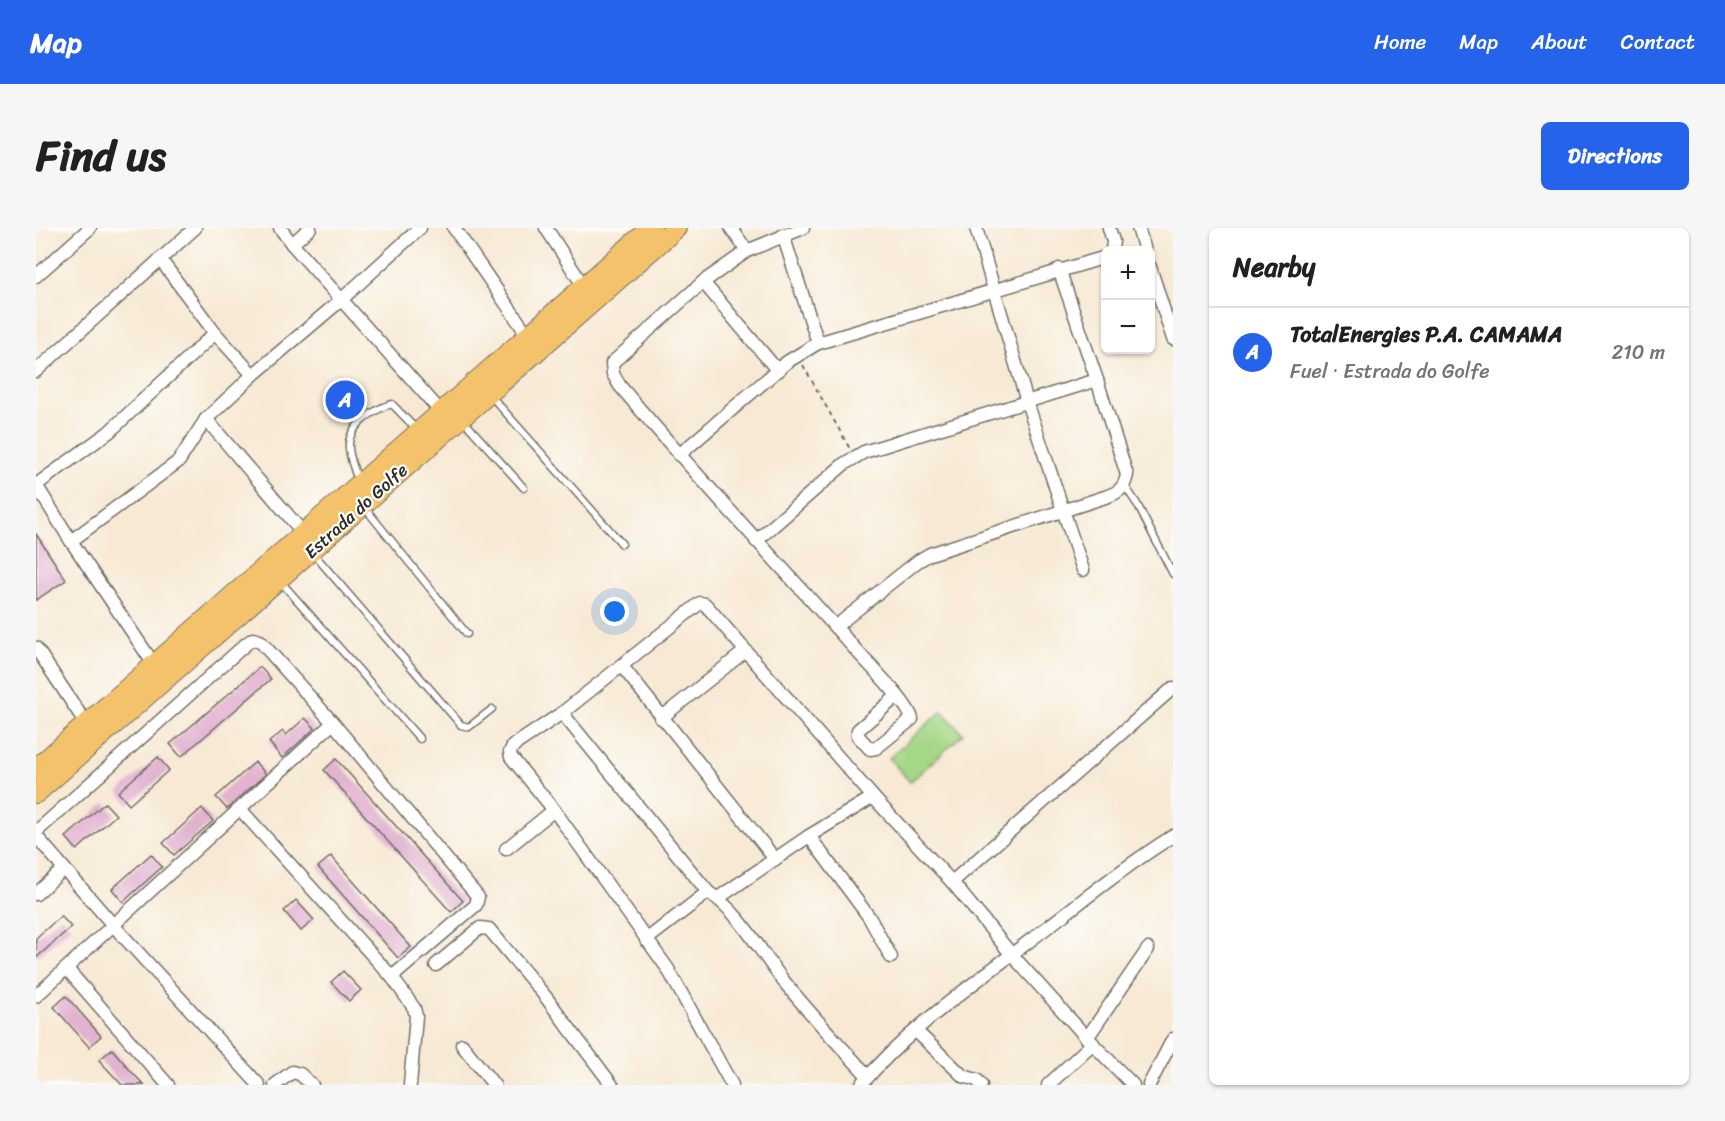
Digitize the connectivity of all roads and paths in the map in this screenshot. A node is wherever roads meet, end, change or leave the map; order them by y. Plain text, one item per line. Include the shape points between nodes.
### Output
1 (90, 228) edge
2 (195, 228) edge
3 (280, 228) edge
4 (310, 228) edge
5 (420, 228) edge
6 (454, 228) edge
7 (546, 228) edge
8 (676, 228) edge
9 (731, 228) edge
10 (803, 228) edge
11 (976, 228) edge
12 (1109, 228) edge
13 (1138, 228) edge
14 (642, 231) edge
15 (783, 235) junction
16 (292, 244) junction
17 (1112, 246) edge
18 (1145, 246) edge
19 (747, 251) junction
20 (1101, 258) edge
21 (160, 259) junction
22 (1059, 269) junction
23 (36, 276) edge
24 (703, 282) junction
25 (1155, 283) edge
26 (584, 287) junction
27 (993, 289) junction
28 (341, 300) junction
29 (215, 333) junction
30 (529, 337) junction
31 (1173, 339) edge
32 (818, 343) junction
33 (797, 355) junction
34 (36, 371) edge
35 (778, 371) junction
36 (253, 375) junction
37 (1097, 380) junction
38 (489, 393) junction
39 (1027, 402) junction
40 (451, 415) junction
41 (206, 419) junction
42 (419, 433) junction
43 (679, 455) junction
44 (854, 457) junction
45 (359, 484) junction
46 (36, 485) edge
47 (1125, 486) junction
48 (524, 488) dead end
49 (362, 505) junction
50 (1063, 511) junction
51 (70, 541) junction
52 (756, 541) junction
53 (307, 542) junction
54 (622, 544) dead end
55 (1083, 570) dead end
56 (1173, 573) edge
57 (279, 579) junction
58 (836, 627) junction
59 (467, 634) dead end
60 (36, 648) edge
61 (744, 651) junction
62 (621, 665) junction
63 (155, 666) junction
64 (1173, 688) edge
65 (897, 696) junction
66 (492, 709) dead end
67 (561, 713) junction
68 (662, 718) junction
69 (333, 723) junction
70 (87, 725) junction
71 (420, 739) dead end
72 (36, 770) edge
73 (36, 793) edge
74 (873, 797) junction
75 (240, 808) junction
76 (554, 810) junction
77 (36, 834) edge
78 (809, 836) junction
79 (1173, 836) edge
80 (506, 849) dead end
81 (775, 859) junction
82 (64, 869) junction
83 (952, 882) junction
84 (36, 894) edge
85 (713, 895) junction
86 (113, 925) junction
87 (646, 940) junction
88 (1148, 949) dead end
89 (1012, 954) junction
90 (891, 957) dead end
91 (436, 965) dead end
92 (67, 969) junction
93 (392, 977) junction
94 (36, 996) edge
95 (916, 1031) junction
96 (1173, 1039) edge
97 (1090, 1040) junction
98 (462, 1045) dead end
99 (865, 1081) edge
100 (610, 1084) edge
101 (168, 1085) edge
102 (259, 1085) edge
103 (274, 1085) edge
104 (312, 1085) edge
105 (410, 1085) edge
106 (494, 1085) edge
107 (732, 1085) edge
108 (981, 1085) edge
109 (1048, 1085) edge
110 (1134, 1085) edge
111 (1149, 1085) edge

1 - 23 street
2 - 21 street
3 - 16 street
4 - 16 street
5 - 28 street
6 - 30 street
7 - 26 street
8 - 38 highway, Estrada do Golfe
9 - 19 street
10 - 15 street
11 - 27 street
12 - 17 street
13 - 18 street
14 - 26 highway, Estrada do Golfe
15 - 19 street
15 - 32 street
16 - 28 street
19 - 24 street
20 - 22 street
21 - 29 street
21 - 34 street
22 - 27 street
22 - 37 street
24 - 35 street
24 - 43 street via 612,363 620,386
25 - 31 street
26 - 30 highway, Estrada do Golfe
27 - 32 street
27 - 39 street
28 - 36 street
28 - 40 street
29 - 36 street
29 - 46 street via 109,432
30 - 40 highway, Estrada do Golfe
32 - 33 street
33 - 35 street
33 - 44 path
35 - 43 street
36 - 41 street
37 - 39 street
37 - 47 street via 1127,475
38 - 40 highway, Estrada do Golfe
38 - 54 lane
39 - 44 street via 878,446
39 - 50 street
40 - 42 highway, Estrada do Golfe
40 - 48 lane
40 - 49 highway, Estrada do Golfe
41 - 51 street via 179,461
41 - 53 street
42 - 45 highway, Estrada do Golfe
42 - 45 lane via 393,404 360,421 350,433 348,445
43 - 52 street
44 - 52 street
45 - 53 highway, Estrada do Golfe
46 - 51 street
47 - 50 street via 1116,493
47 - 56 lane
49 - 53 highway, Estrada do Golfe
49 - 59 lane
50 - 55 street
50 - 58 street via 930,554
51 - 63 street
52 - 58 street
53 - 57 highway, Estrada do Golfe
53 - 63 highway, Estrada do Golfe
53 - 66 lane via 461,725 469,727
57 - 71 lane
57 - 73 highway, Estrada do Golfe
58 - 65 street
60 - 70 street
61 - 62 street via 705,604 700,603
61 - 68 street
61 - 74 street
62 - 67 street
62 - 68 street
63 - 70 highway, Estrada do Golfe
64 - 83 street
65 - 65 street via 912,719 870,749 858,736 858,730
67 - 76 street via 510,752
67 - 85 street
68 - 81 street
69 - 75 street
69 - 77 street via 260,641 253,639
69 - 93 street via 478,897 476,905
70 - 72 highway, Estrada do Golfe
74 - 78 street
74 - 83 street
75 - 86 street
75 - 93 street
76 - 80 street
76 - 87 street
77 - 82 street
78 - 81 street
78 - 90 street via 869,917
79 - 89 street
81 - 85 street
82 - 84 street
82 - 86 street
83 - 89 street
85 - 87 street
85 - 99 street via 739,921
86 - 92 street
86 - 102 street
87 - 107 street via 668,969
88 - 97 street
89 - 95 street
89 - 97 street
91 - 100 street via 480,928 489,929
92 - 94 street
92 - 101 street
93 - 105 street via 416,1016
95 - 99 street
95 - 108 street via 963,1076
96 - 111 street
97 - 109 street
97 - 110 street
98 - 106 street
103 - 104 street via 292,1072

